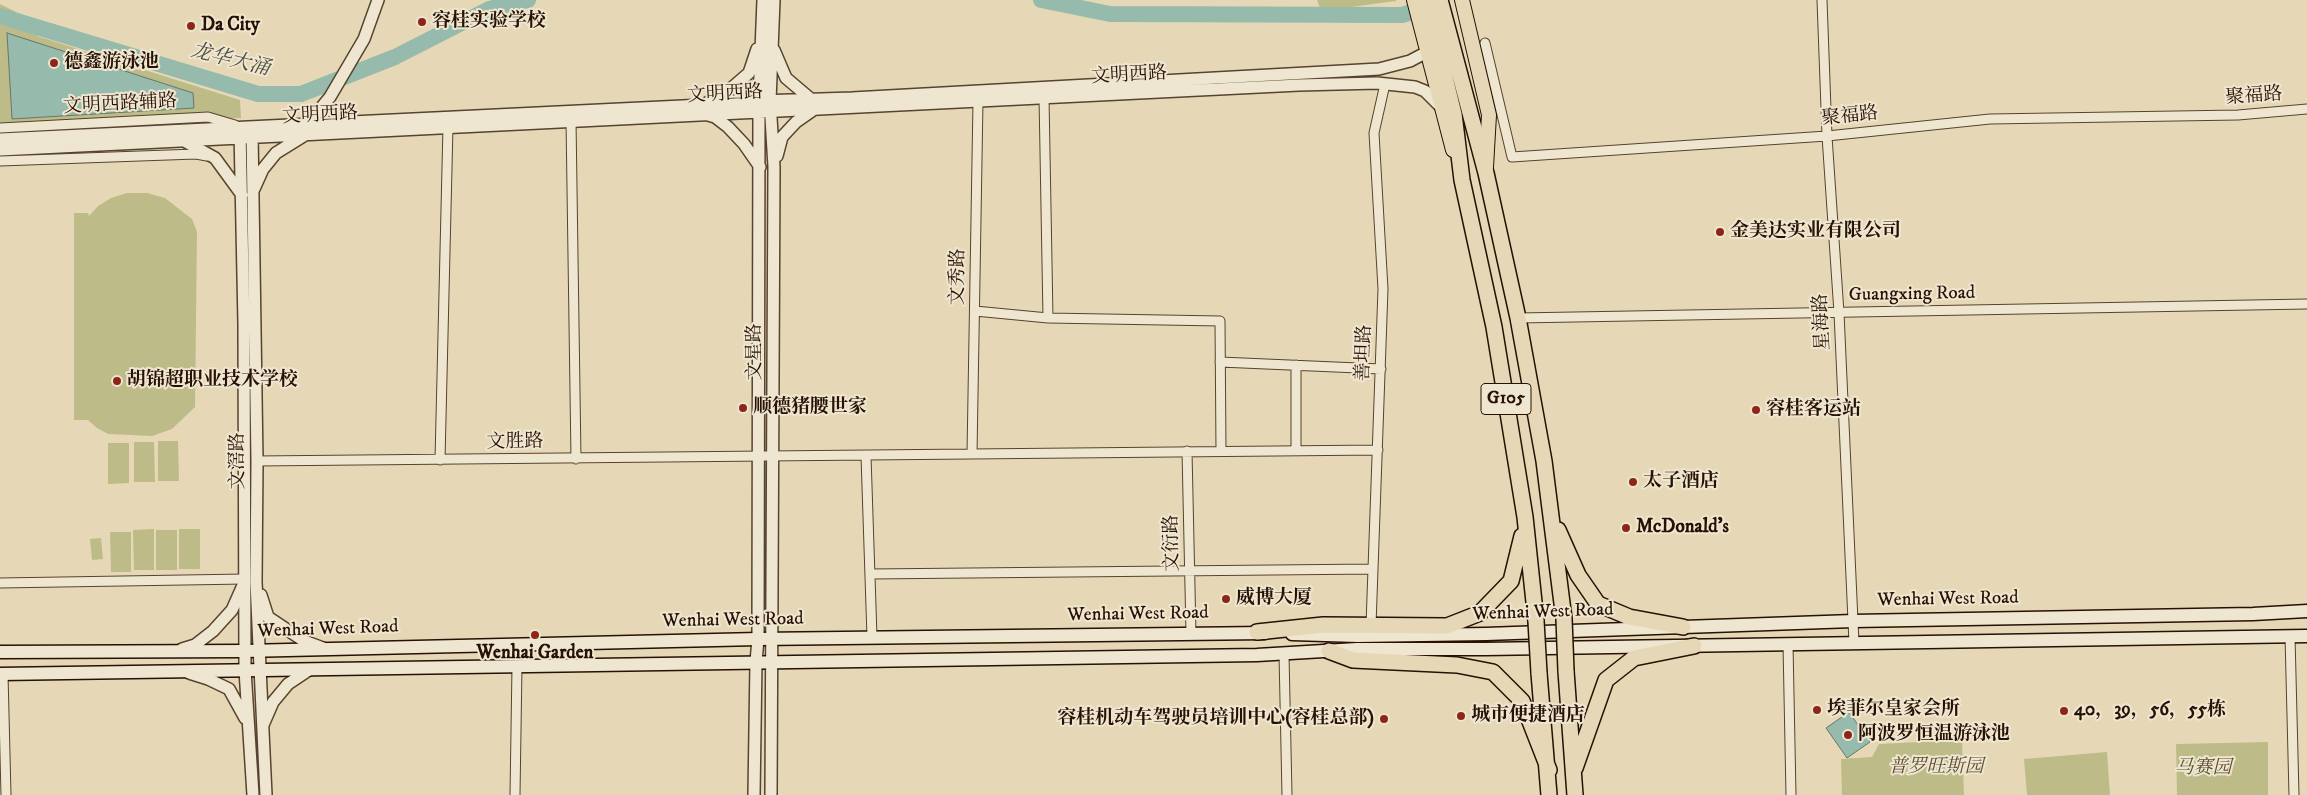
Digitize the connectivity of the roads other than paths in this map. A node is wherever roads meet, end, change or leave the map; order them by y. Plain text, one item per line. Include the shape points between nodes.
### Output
1 (378, 0) edge
2 (763, 0) edge
3 (774, 0) edge
4 (1414, 0) edge
5 (1426, 0) edge
6 (1440, 0) edge
7 (1822, 0) edge
8 (1463, 5) edge
9 (761, 38) junction
10 (1486, 43) dead end
11 (773, 46) junction
12 (1427, 52) junction
13 (1385, 84) junction
14 (1044, 97) junction
15 (978, 101) junction
16 (814, 104) junction
17 (766, 106) junction
18 (2307, 109) edge
19 (704, 110) junction
20 (1448, 112) junction
21 (571, 120) junction
22 (448, 126) junction
23 (0, 128) edge
24 (307, 129) junction
25 (246, 132) junction
26 (1827, 136) junction
27 (0, 139) edge
28 (184, 141) junction
29 (0, 150) edge
30 (215, 158) junction
31 (0, 161) edge
32 (760, 167) junction
33 (774, 167) junction
34 (1486, 173) junction
35 (247, 194) junction
36 (2307, 304) edge
37 (975, 311) junction
38 (1839, 312) junction
39 (1048, 318) junction
40 (1518, 318) junction
41 (1220, 362) junction
42 (1296, 365) junction
43 (1381, 369) junction
44 (1296, 450) junction
45 (1378, 450) junction
46 (1187, 451) junction
47 (1221, 451) junction
48 (972, 454) junction
49 (866, 456) junction
50 (758, 457) junction
51 (773, 457) junction
52 (576, 459) junction
53 (440, 460) junction
54 (257, 461) junction
55 (1525, 518) junction
56 (1552, 518) junction
57 (1374, 569) junction
58 (1190, 570) junction
59 (870, 574) junction
60 (251, 581) junction
61 (0, 583) edge
62 (2307, 612) edge
63 (1853, 620) junction
64 (1371, 625) junction
65 (1682, 627) junction
66 (1257, 632) junction
67 (1191, 633) junction
68 (2290, 636) junction
69 (2307, 636) edge
70 (872, 638) junction
71 (758, 639) junction
72 (773, 639) junction
73 (1854, 643) junction
74 (1788, 644) junction
75 (1694, 646) junction
76 (324, 648) junction
77 (259, 650) junction
78 (176, 651) junction
79 (245, 651) junction
80 (1329, 651) junction
81 (0, 652) edge
82 (1284, 654) junction
83 (756, 662) junction
84 (773, 662) junction
85 (518, 666) junction
86 (245, 670) junction
87 (310, 670) junction
88 (180, 671) junction
89 (259, 671) junction
90 (1, 674) edge
91 (248, 725) junction
92 (262, 726) junction
93 (1574, 768) junction
94 (1548, 770) junction
95 (6, 795) edge
96 (253, 795) edge
97 (266, 795) edge
98 (515, 795) edge
99 (754, 795) edge
100 (771, 795) edge
101 (1288, 795) edge
102 (1549, 795) edge
103 (1576, 795) edge
104 (1791, 795) edge
105 (2294, 795) edge

1 - 24 street via 364,39
2 - 9 street, 文星路
3 - 11 street, 文星路
4 - 12 main road
5 - 20 highway, G105
6 - 34 highway
7 - 26 street, 星海路
8 - 34 main road via 1489,115
9 - 17 street, 文星路
9 - 19 street via 748,73
10 - 26 street, 聚福路 via 1512,157
11 - 16 street via 786,78
11 - 17 street, 文星路
12 - 16 street, 文明西路 via 1410,61 1379,69
12 - 20 main road
13 - 14 street, 文明西路
13 - 20 street, 文明西路 via 1425,91
13 - 43 street, 善坦路 via 1374,133 1383,289
14 - 15 street, 文明西路
14 - 39 street
15 - 16 street, 文明西路
15 - 37 street, 文秀路
16 - 17 street, 文明西路
16 - 33 street via 782,137
17 - 19 street, 文明西路
17 - 32 street, 文星路
17 - 33 street, 文星路
18 - 26 street, 聚福路 via 2238,115 1990,119
19 - 21 street, 文明西路
19 - 24 street, 文明西路
19 - 32 street via 728,127
20 - 55 highway, G105 via 1494,328
21 - 22 street, 文明西路
21 - 52 street
22 - 24 street, 文明西路
22 - 53 street
23 - 25 street, 文明西路辅路 via 208,117
24 - 25 street, 文明西路
24 - 35 street via 276,153
25 - 27 street, 文明西路
25 - 28 street, 文明西路
25 - 35 street, 文滘路
26 - 38 street, 星海路
28 - 29 street, 文明西路
28 - 30 street
30 - 31 street via 196,154
30 - 35 street
32 - 50 street, 文星路
33 - 51 street, 文星路
34 - 40 highway
35 - 54 street, 文滘路
35 - 60 street, 文滘路
36 - 38 street, Guangxing Road
37 - 39 street
37 - 48 street, 文秀路
38 - 40 street, Guangxing Road
38 - 63 street, 星海路
39 - 41 street via 1220,321
40 - 56 highway
41 - 42 street
41 - 47 street
42 - 43 street
42 - 44 street
43 - 45 street, 善坦路
44 - 45 street, 文胜路
44 - 47 street, 文胜路
45 - 57 street, 善坦路
46 - 47 street, 文胜路
46 - 48 street, 文胜路
46 - 58 street, 文衍路
48 - 49 street, 文胜路
49 - 51 street, 文胜路
49 - 59 street
50 - 51 street, 文胜路
50 - 52 street, 文胜路
50 - 71 street, 文星路
51 - 72 street, 文星路
52 - 53 street, 文胜路
53 - 54 street, 文胜路
54 - 60 street, 文滘路
55 - 64 highway via 1512,581 1480,613 1447,626
55 - 94 highway, G105, bridge
56 - 65 highway via 1578,574 1598,604 1630,617
56 - 93 highway, bridge via 1564,619
57 - 58 street
57 - 64 street, 善坦路
58 - 59 street
58 - 67 street, 文衍路
59 - 70 street
60 - 61 street
60 - 76 street via 268,617 304,641
60 - 77 street, 文滘路
60 - 78 street via 213,631 195,645
60 - 79 street, 文滘路
62 - 63 main road, Wenhai West Road
63 - 65 main road, Wenhai West Road
63 - 73 street, 星海路
64 - 66 highway via 1323,625
65 - 66 main road, Wenhai West Road via 1364,636
66 - 67 main road, Wenhai West Road
67 - 70 main road, Wenhai West Road
68 - 69 main road, Wenhai West Road
68 - 73 main road, Wenhai West Road
68 - 105 street
70 - 72 main road, Wenhai West Road
71 - 72 main road, Wenhai West Road
71 - 76 main road, Wenhai West Road
71 - 83 street, 文星路
72 - 84 street, 文星路
73 - 74 main road, Wenhai West Road
74 - 75 main road, Wenhai West Road
74 - 104 street
75 - 80 main road, Wenhai West Road
75 - 93 highway via 1634,658 1606,680
76 - 77 main road, Wenhai West Road
77 - 79 main road, Wenhai West Road
77 - 89 street, 文滘路
78 - 79 main road, Wenhai West Road
78 - 81 main road, Wenhai West Road
79 - 86 street, 文滘路
80 - 82 main road, Wenhai West Road
80 - 94 highway via 1353,660 1457,665 1494,672 1522,701
82 - 84 main road, Wenhai West Road
82 - 101 street
83 - 84 main road, Wenhai West Road
83 - 85 main road, Wenhai West Road
83 - 99 street, 文星路
84 - 100 street, 文星路
85 - 87 main road, Wenhai West Road
85 - 98 street
86 - 88 main road, Wenhai West Road
86 - 89 main road, Wenhai West Road
86 - 91 street, 文滘路
87 - 89 main road, Wenhai West Road
87 - 92 street via 288,684 273,702
88 - 90 main road, Wenhai West Road
88 - 91 street via 229,689
89 - 92 street, 文滘路
90 - 95 street
91 - 96 street, 文滘路
92 - 97 street, 文滘路
93 - 103 highway
94 - 102 highway, G105

